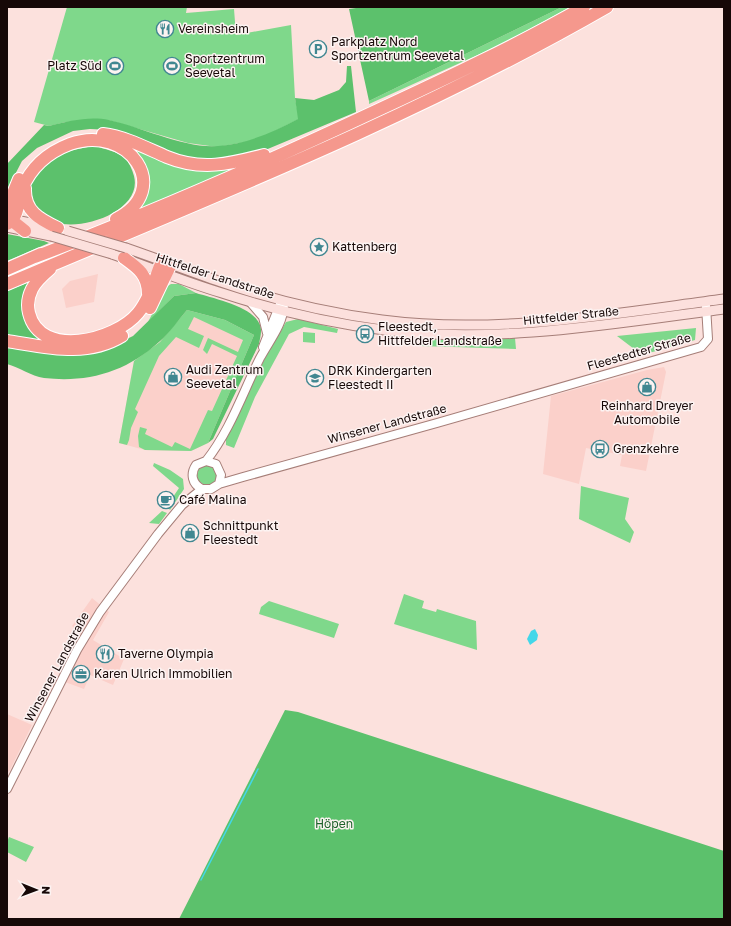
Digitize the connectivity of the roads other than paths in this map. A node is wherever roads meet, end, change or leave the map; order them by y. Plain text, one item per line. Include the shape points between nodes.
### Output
1 (584, 7) edge
2 (607, 7) edge
3 (308, 143) junction
4 (25, 183) junction
5 (8, 217) edge
6 (25, 231) joint
7 (59, 232) junction
8 (121, 253) junction
9 (35, 257) junction
10 (55, 264) junction
11 (165, 267) junction
12 (7, 269) edge
13 (7, 284) edge
14 (148, 295) junction
15 (724, 299) edge
16 (283, 301) junction
17 (705, 301) junction
18 (250, 302) junction
19 (724, 309) edge
20 (280, 310) junction
21 (707, 311) junction
22 (419, 323) joint
23 (267, 333) junction
24 (419, 333) joint
25 (7, 341) edge
26 (260, 357) junction
27 (536, 394) joint
28 (224, 432) junction
29 (206, 461) junction
30 (219, 468) junction
31 (243, 477) junction
32 (194, 482) junction
33 (219, 484) junction
34 (202, 489) junction
35 (182, 505) junction
36 (7, 789) edge

1 - 3 highway via 470,66
2 - 10 highway via 520,54 351,137
3 - 5 highway via 230,164 212,166 169,158 114,135 81,134 58,141 36,156 16,183
3 - 9 highway
4 - 5 highway
4 - 7 highway via 26,200 30,211
4 - 9 highway via 32,171 48,155 72,143 85,141 110,142 122,147 138,162 141,173 142,189 131,209
5 - 6 highway
5 - 7 main road, Hittfelder Landstraße
6 - 7 main road, Hittfelder Landstraße
7 - 8 main road, Hittfelder Landstraße, bridge
7 - 8 main road, Hittfelder Landstraße, bridge
8 - 11 main road, Hittfelder Landstraße
8 - 14 highway via 146,278
9 - 12 highway
10 - 13 highway
10 - 14 highway via 36,282 28,299 28,308 34,325 40,331 57,339 86,341 108,335 132,320
11 - 14 highway
11 - 16 main road, Hittfelder Landstraße
11 - 18 main road, Hittfelder Landstraße
11 - 25 highway via 147,314 127,333 108,344 71,350
15 - 17 main road, Hittfelder Straße
16 - 20 street, Winsener Landstraße
16 - 22 main road, Hittfelder Landstraße via 364,318
17 - 21 street, Fleestedter Straße
17 - 22 main road, Hittfelder Straße via 525,323
18 - 20 main road, Hittfelder Landstraße
18 - 23 street via 263,317
19 - 21 main road, Hittfelder Straße
20 - 23 street, Winsener Landstraße
20 - 24 main road, Hittfelder Landstraße via 366,327
20 - 26 street, Winsener Landstraße via 280,322
21 - 24 main road, Hittfelder Straße via 581,328 505,334
21 - 27 street, Fleestedter Straße via 708,339 701,347
23 - 26 street, Winsener Landstraße
26 - 28 street, Winsener Landstraße
27 - 31 street, Winsener Landstraße
28 - 29 street, Winsener Landstraße
28 - 30 street, Winsener Landstraße
29 - 30 street, Winsener Landstraße
29 - 32 street, Winsener Landstraße via 199,463 194,469
30 - 31 street, Winsener Landstraße via 231,475
30 - 33 street, Winsener Landstraße
31 - 33 street, Winsener Landstraße
32 - 34 street
32 - 35 street, Winsener Landstraße
33 - 34 street, Winsener Landstraße via 212,489
34 - 35 street, Winsener Landstraße
35 - 36 street, Winsener Landstraße via 118,586 85,636

